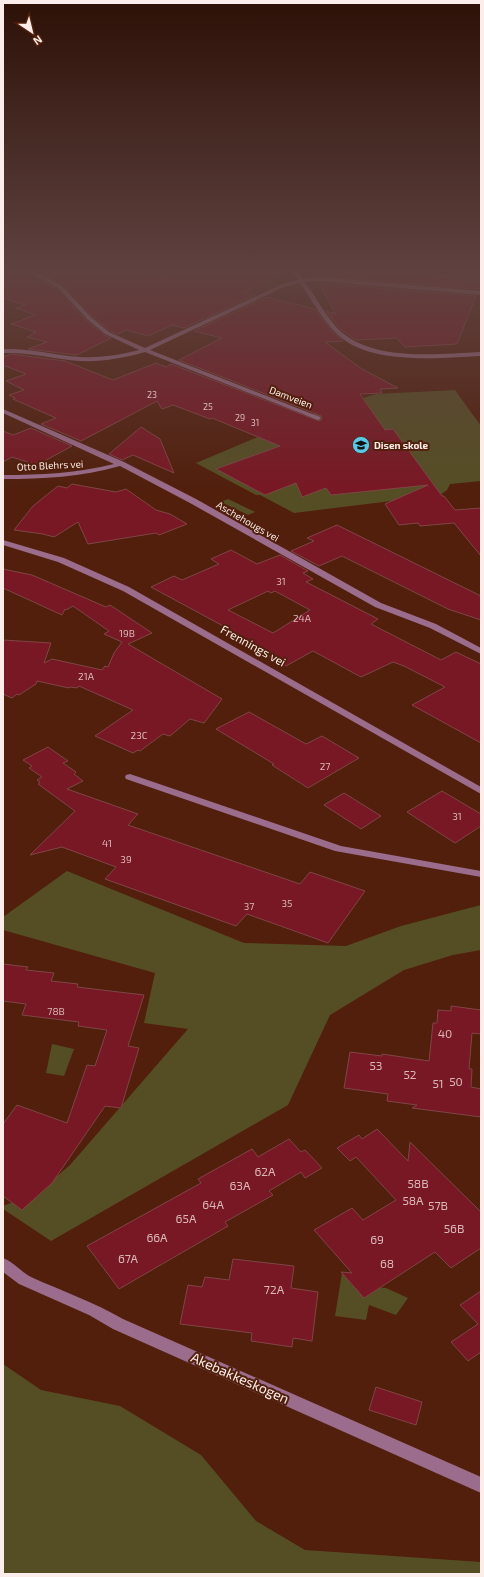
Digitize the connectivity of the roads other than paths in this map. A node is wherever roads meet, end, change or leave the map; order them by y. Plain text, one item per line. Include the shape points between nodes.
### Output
1 (128, 344) edge
2 (159, 344) edge
3 (354, 344) edge
4 (143, 351) junction
5 (3, 352) edge
6 (481, 354) edge
7 (3, 411) edge
8 (318, 418) dead end
9 (121, 464) junction
10 (3, 477) edge
11 (3, 542) edge
12 (481, 651) edge
13 (130, 777) dead end
14 (481, 791) edge
15 (481, 874) edge
16 (3, 1264) edge
17 (481, 1486) edge

1 - 4 street, Damveien
2 - 4 street
3 - 6 street via 372,350 402,355
4 - 5 street via 119,358 93,359 24,351
4 - 8 street, Damveien
7 - 9 street, Aschehougs vei
9 - 10 street, Otto Blehrs vei via 65,476
9 - 12 street, Aschehougs vei via 378,605 433,626
11 - 14 street, Frennings vei via 61,560 126,589
13 - 15 street via 339,850
16 - 17 street, Akebakkeskogen via 24,1280 94,1310 125,1327

